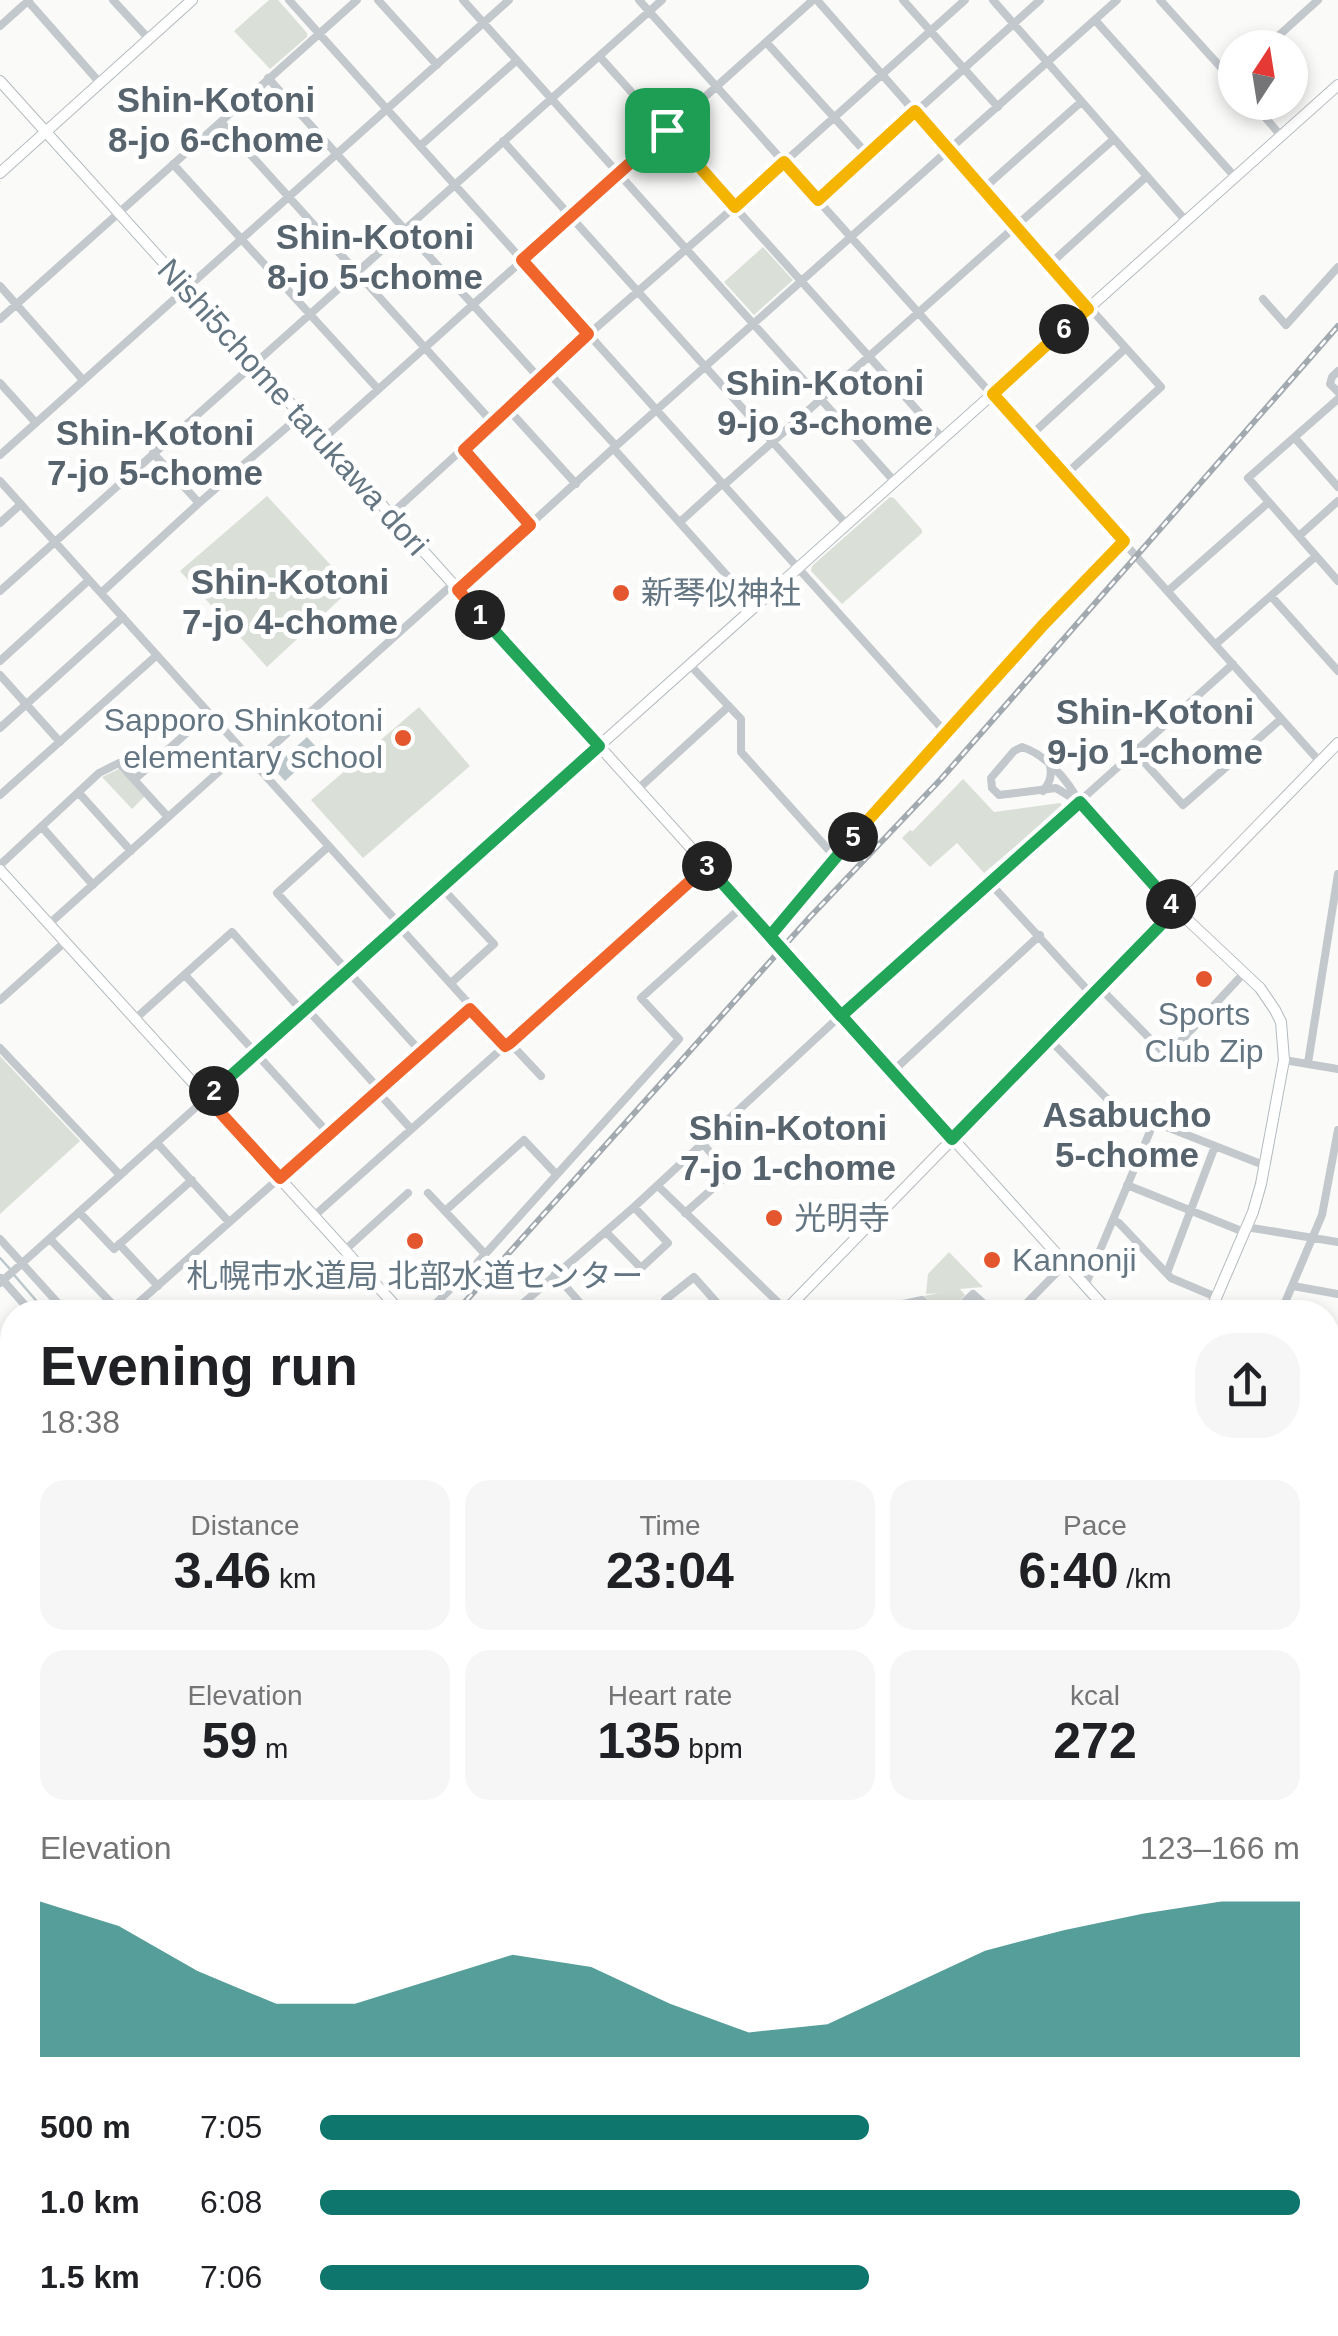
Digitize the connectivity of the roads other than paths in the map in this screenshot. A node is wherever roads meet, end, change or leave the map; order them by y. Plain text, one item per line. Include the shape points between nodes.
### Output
1 (28, 0) edge
2 (113, 0) edge
3 (192, 0) edge
4 (288, 0) edge
5 (356, 0) edge
6 (378, 0) edge
7 (463, 0) edge
8 (509, 0) edge
9 (639, 0) edge
10 (662, 0) edge
11 (815, 0) edge
12 (903, 0) edge
13 (965, 0) edge
14 (992, 0) edge
15 (1040, 0) edge
16 (1117, 0) edge
17 (1160, 0) edge
18 (1318, 0) edge
19 (649, 12) junction
20 (1094, 20) junction
21 (484, 22) junction
22 (1014, 24) junction
23 (0, 26) edge
24 (1285, 30) edge
25 (930, 31) junction
26 (319, 34) junction
27 (148, 39) junction
28 (766, 42) junction
29 (600, 57) junction
30 (516, 60) junction
31 (1218, 61) edge
32 (1047, 63) junction
33 (436, 65) junction
34 (963, 68) junction
35 (882, 74) junction
36 (268, 78) junction
37 (0, 81) edge
38 (100, 83) junction
39 (1338, 85) edge
40 (716, 86) junction
41 (553, 98) junction
42 (1081, 102) junction
43 (998, 107) junction
44 (387, 110) junction
45 (915, 111) junction
46 (834, 117) junction
47 (1267, 120) edge
48 (221, 122) junction
49 (667, 130) junction
50 (46, 131) junction
51 (1281, 136) junction
52 (1114, 139) junction
53 (503, 142) junction
54 (420, 146) junction
55 (950, 150) junction
56 (337, 154) junction
57 (868, 155) junction
58 (784, 162) junction
59 (173, 164) junction
60 (0, 173) edge
61 (619, 174) junction
62 (1147, 176) junction
63 (1235, 177) junction
64 (454, 185) junction
65 (984, 189) junction
66 (290, 196) junction
67 (818, 200) junction
68 (735, 207) junction
69 (118, 212) junction
70 (571, 216) junction
71 (1186, 221) junction
72 (1016, 226) junction
73 (405, 229) junction
74 (852, 238) junction
75 (242, 239) junction
76 (687, 250) junction
77 (522, 260) junction
78 (1050, 264) junction
79 (1338, 268) edge
80 (357, 272) junction
81 (802, 282) junction
82 (0, 286) edge
83 (186, 287) junction
84 (639, 292) junction
85 (1263, 299) dead end
86 (472, 304) junction
87 (16, 305) junction
88 (1088, 308) junction
89 (920, 314) junction
90 (310, 315) junction
91 (0, 319) edge
92 (754, 324) junction
93 (588, 334) junction
94 (425, 347) junction
95 (1126, 348) junction
96 (871, 357) junction
97 (254, 363) junction
98 (706, 366) junction
99 (1338, 371) edge
100 (548, 372) junction
101 (540, 379) junction
102 (84, 380) junction
103 (0, 383) edge
104 (378, 389) junction
105 (993, 394) junction
106 (1338, 396) edge
107 (822, 400) junction
108 (508, 409) junction
109 (656, 410) junction
110 (301, 415) junction
111 (492, 422) junction
112 (36, 423) junction
113 (1030, 436) junction
114 (1295, 438) junction
115 (322, 439) junction
116 (943, 439) junction
117 (775, 441) junction
118 (615, 447) junction
119 (464, 450) junction
120 (153, 454) junction
121 (0, 455) edge
122 (1065, 476) junction
123 (0, 482) edge
124 (896, 482) junction
125 (576, 484) junction
126 (724, 484) junction
127 (1338, 487) edge
128 (1269, 502) junction
129 (1338, 502) edge
130 (200, 503) junction
131 (21, 504) junction
132 (390, 515) junction
133 (680, 522) junction
134 (0, 523) edge
135 (848, 524) junction
136 (530, 525) junction
137 (1299, 536) junction
138 (1124, 541) junction
139 (54, 542) junction
140 (1316, 556) junction
141 (799, 568) junction
142 (1336, 576) edge
143 (90, 580) junction
144 (456, 587) junction
145 (0, 591) edge
146 (1168, 591) junction
147 (101, 593) junction
148 (1270, 596) junction
149 (755, 607) junction
150 (122, 617) junction
151 (1216, 644) junction
152 (157, 655) junction
153 (0, 661) edge
154 (1233, 664) junction
155 (690, 665) junction
156 (1338, 670) edge
157 (0, 675) edge
158 (26, 704) junction
159 (729, 706) junction
160 (209, 713) junction
161 (1282, 719) junction
162 (0, 728) edge
163 (946, 733) junction
164 (60, 742) junction
165 (1338, 744) edge
166 (599, 746) junction
167 (243, 750) junction
168 (1135, 752) junction
169 (1320, 762) junction
170 (254, 763) junction
171 (1050, 765) junction
172 (134, 779) junction
173 (638, 789) junction
174 (1043, 791) junction
175 (79, 793) junction
176 (0, 796) edge
177 (1080, 802) junction
178 (168, 817) junction
179 (42, 827) junction
180 (329, 846) junction
181 (131, 851) junction
182 (835, 857) junction
183 (707, 866) junction
184 (0, 867) edge
185 (1338, 874) edge
186 (989, 882) junction
187 (93, 885) junction
188 (442, 888) junction
189 (743, 906) junction
190 (1176, 909) junction
191 (49, 924) junction
192 (400, 925) junction
193 (1334, 931) edge
194 (770, 936) junction
195 (1040, 936) junction
196 (65, 942) junction
197 (349, 971) junction
198 (1244, 973) junction
199 (185, 975) junction
200 (451, 983) junction
201 (1096, 992) junction
202 (0, 1000) edge
203 (470, 1009) junction
204 (305, 1010) junction
205 (841, 1016) junction
206 (135, 1019) junction
207 (1050, 1039) junction
208 (508, 1045) junction
209 (0, 1048) edge
210 (421, 1052) junction
211 (257, 1054) junction
212 (1284, 1060) junction
213 (1308, 1064) junction
214 (1338, 1068) edge
215 (892, 1072) junction
216 (540, 1076) dead end
217 (378, 1090) junction
218 (207, 1098) junction
219 (1119, 1111) dead end
220 (411, 1129) junction
221 (1338, 1130) edge
222 (329, 1134) junction
223 (952, 1139) junction
224 (157, 1142) junction
225 (703, 1144) junction
226 (1215, 1146) junction
227 (1266, 1166) junction
228 (556, 1174) junction
229 (120, 1175) junction
230 (280, 1178) junction
231 (192, 1180) junction
232 (1334, 1183) edge
233 (658, 1186) junction
234 (1128, 1186) junction
235 (408, 1193) dead end
236 (428, 1193) dead end
237 (634, 1208) junction
238 (1191, 1210) junction
239 (445, 1211) junction
240 (79, 1212) junction
241 (685, 1213) junction
242 (314, 1216) junction
243 (1113, 1220) junction
244 (229, 1222) junction
245 (1245, 1230) junction
246 (606, 1232) junction
247 (1312, 1238) junction
248 (0, 1239) edge
249 (50, 1239) junction
250 (1338, 1242) edge
251 (119, 1244) junction
252 (345, 1250) junction
253 (485, 1254) junction
254 (1065, 1264) junction
255 (20, 1265) junction
256 (1166, 1273) junction
257 (555, 1274) junction
258 (3, 1279) edge
259 (158, 1286) junction
260 (1085, 1286) junction
261 (1293, 1286) junction
262 (1338, 1294) edge
263 (1216, 1297) junction
264 (21, 1300) edge
265 (54, 1300) edge
266 (108, 1300) edge
267 (142, 1300) edge
268 (390, 1300) edge
269 (440, 1300) edge
270 (527, 1300) edge
271 (578, 1300) edge
272 (666, 1300) edge
273 (714, 1300) edge
274 (773, 1300) edge
275 (797, 1300) edge
276 (1030, 1300) edge
277 (1096, 1300) edge
278 (1215, 1300) edge
279 (1287, 1300) edge

1 - 23 street
1 - 38 street
2 - 27 street
3 - 27 street
4 - 26 street
5 - 26 street
6 - 33 street
7 - 21 street
8 - 21 street
9 - 19 street
10 - 19 street
11 - 28 street
11 - 35 street
12 - 25 street
13 - 25 street
14 - 22 street
15 - 22 street
16 - 20 street
17 - 31 street
18 - 24 street
19 - 29 street
19 - 40 street
20 - 32 street
20 - 63 street
21 - 30 street
21 - 33 street
22 - 32 street
22 - 34 street
25 - 34 street
25 - 35 street
26 - 36 street
26 - 44 street
27 - 38 street
28 - 40 street
28 - 46 street
29 - 41 street
29 - 49 street
30 - 41 street
30 - 54 street
32 - 42 street
32 - 43 street
33 - 44 street
34 - 43 street
34 - 45 street
35 - 45 street
35 - 46 street
36 - 48 street
36 - 56 street
37 - 50 street, Nishi5chome tarukawa dori
38 - 50 street
39 - 51 street
40 - 49 street
40 - 58 street
41 - 53 street
41 - 61 street
42 - 52 street
42 - 65 street
43 - 55 street
44 - 54 street
44 - 56 street
45 - 55 street
45 - 57 street
46 - 57 street
46 - 58 street
47 - 51 street
48 - 59 street
48 - 66 street
49 - 61 street
49 - 68 street
50 - 60 street
50 - 69 street, Nishi5chome tarukawa dori
51 - 63 street
52 - 62 street
52 - 72 street
53 - 64 street
53 - 70 street
54 - 64 street
55 - 65 street
55 - 74 street
56 - 66 street
56 - 73 street
57 - 67 street
58 - 67 street
58 - 68 street
59 - 69 street
59 - 75 street
61 - 70 street
61 - 76 street
62 - 71 street
62 - 78 street
63 - 71 street
64 - 73 street
64 - 77 street
65 - 72 street
66 - 75 street
66 - 80 street
67 - 74 street
68 - 76 street
68 - 81 street
69 - 83 street, Nishi5chome tarukawa dori
69 - 87 street
70 - 77 street
70 - 84 street
71 - 88 street
72 - 78 street
72 - 89 street
73 - 80 street
73 - 86 street
74 - 81 street
74 - 89 street
75 - 83 street
75 - 90 street
76 - 84 street
76 - 92 street
77 - 86 street
77 - 93 street
78 - 88 street
79 - 85 street via 1286,325
80 - 90 street
80 - 94 street
81 - 92 street
81 - 96 street
82 - 87 street
83 - 97 street, Nishi5chome tarukawa dori
83 - 102 street
84 - 93 street
84 - 98 street
86 - 94 street
86 - 101 street
87 - 91 street
87 - 102 street
88 - 95 street
88 - 105 street
89 - 96 street
89 - 105 street
90 - 97 street
90 - 104 street
92 - 98 street
92 - 107 street
93 - 100 street
93 - 109 street
94 - 104 street
94 - 111 street
95 - 113 street
95 - 122 street via 1161,387
96 - 107 street
96 - 116 street
97 - 110 street, Nishi5chome tarukawa dori
97 - 120 street
98 - 109 street
98 - 117 street
99 - 106 street via 1330,384
100 - 101 street
100 - 118 street
101 - 108 street
102 - 112 street
103 - 112 street
104 - 115 street
105 - 113 street
105 - 116 street
106 - 114 street
107 - 117 street
107 - 124 street
108 - 111 street
108 - 125 street
109 - 118 street
109 - 126 street
110 - 115 street, Nishi5chome tarukawa dori
110 - 130 street
111 - 119 street
112 - 121 street
113 - 122 street
114 - 127 street
114 - 128 street via 1248,478
115 - 132 street, Nishi5chome tarukawa dori
116 - 124 street
117 - 126 street
117 - 135 street
118 - 125 street
118 - 133 street
119 - 132 street
119 - 136 street
120 - 130 street
120 - 139 street
122 - 138 street
123 - 131 street
124 - 135 street
125 - 136 street
126 - 133 street
126 - 141 street
128 - 137 street
128 - 146 street
129 - 137 street
130 - 147 street
131 - 134 street
131 - 139 street
132 - 144 street, Nishi5chome tarukawa dori
133 - 149 street
135 - 141 street
136 - 144 street
137 - 140 street
138 - 146 street
138 - 163 street
139 - 143 street
139 - 145 street
140 - 142 street
140 - 148 street
141 - 149 street
141 - 163 street
143 - 147 street
143 - 153 street
144 - 166 street, Nishi5chome tarukawa dori
144 - 170 street
146 - 151 street
147 - 150 street
148 - 151 street
148 - 156 street
149 - 155 street
150 - 152 street
150 - 158 street
151 - 154 street
152 - 160 street
152 - 164 street
154 - 161 street
154 - 168 street
155 - 159 street
155 - 166 street
157 - 158 street
158 - 162 street
158 - 164 street
159 - 173 street
159 - 182 street via 741,719 741,752
160 - 167 street
160 - 172 street
161 - 168 street via 1183,804
161 - 169 street
163 - 182 street
164 - 176 street
165 - 169 street
166 - 173 street, Nishi5chome tarukawa dori
166 - 188 street
167 - 170 street
167 - 178 street
168 - 177 street
169 - 190 street
170 - 180 street
171 - 174 street
171 - 174 street via 1022,747 991,778 999,796
171 - 177 street
172 - 175 street via 119,763
172 - 178 street
173 - 183 street, Nishi5chome tarukawa dori
174 - 177 street via 1062,789
175 - 179 street
175 - 181 street
177 - 186 street
177 - 190 street
178 - 181 street
179 - 184 street
179 - 187 street
180 - 192 street
180 - 197 street via 278,893
181 - 187 street
182 - 194 street
183 - 189 street, Nishi5chome tarukawa dori
183 - 208 street
184 - 191 street
185 - 193 street
186 - 195 street
186 - 205 street
187 - 191 street
188 - 192 street
188 - 200 street via 494,944
189 - 194 street, Nishi5chome tarukawa dori
189 - 228 street via 642,998 678,1039
190 - 198 street
190 - 201 street
191 - 196 street
192 - 197 street
192 - 200 street
193 - 213 street
194 - 205 street, Nishi5chome tarukawa dori
195 - 201 street
195 - 215 street
196 - 202 street
196 - 206 street
197 - 204 street
197 - 210 street
198 - 201 street via 1167,1056
198 - 212 street via 1276,1010
199 - 204 street via 232,932
199 - 206 street
199 - 211 street
200 - 203 street
201 - 207 street
203 - 208 street
203 - 210 street
204 - 211 street
204 - 217 street
205 - 215 street, Nishi5chome tarukawa dori
205 - 225 street
206 - 218 street
207 - 219 street
207 - 223 street
208 - 216 street
208 - 220 street
209 - 229 street
210 - 217 street
211 - 218 street
211 - 222 street
212 - 213 street
212 - 227 street
213 - 214 street
215 - 223 street, Nishi5chome tarukawa dori
217 - 220 street
217 - 222 street
218 - 224 street
218 - 230 street
220 - 242 street
221 - 232 street
222 - 230 street
223 - 254 street, Nishi5chome tarukawa dori
223 - 275 street
224 - 229 street
224 - 231 street
225 - 233 street
225 - 241 street via 729,1174
226 - 227 street
226 - 234 street via 1154,1122
226 - 238 street
227 - 245 street
228 - 239 street via 524,1140
228 - 253 street
229 - 240 street
230 - 242 street
230 - 244 street
231 - 244 street
231 - 251 street
232 - 247 street
233 - 237 street
233 - 241 street
234 - 238 street
234 - 243 street
235 - 252 street
236 - 239 street
237 - 246 street
237 - 246 street via 668,1242 641,1268
238 - 245 street
238 - 256 street
239 - 253 street
240 - 249 street
240 - 251 street via 114,1250
241 - 274 street
242 - 252 street
243 - 256 street
243 - 260 street
244 - 259 street
245 - 247 street
245 - 263 street
246 - 257 street
247 - 250 street
247 - 261 street
248 - 255 street
249 - 255 street
249 - 266 street
251 - 259 street
252 - 268 street
253 - 269 street
254 - 260 street, Nishi5chome tarukawa dori
254 - 276 street
255 - 258 street
255 - 265 street
256 - 263 street
257 - 270 street
257 - 271 street
258 - 264 street
259 - 267 street
260 - 277 street, Nishi5chome tarukawa dori
261 - 262 street
261 - 279 street
263 - 278 street
272 - 273 street via 694,1277

